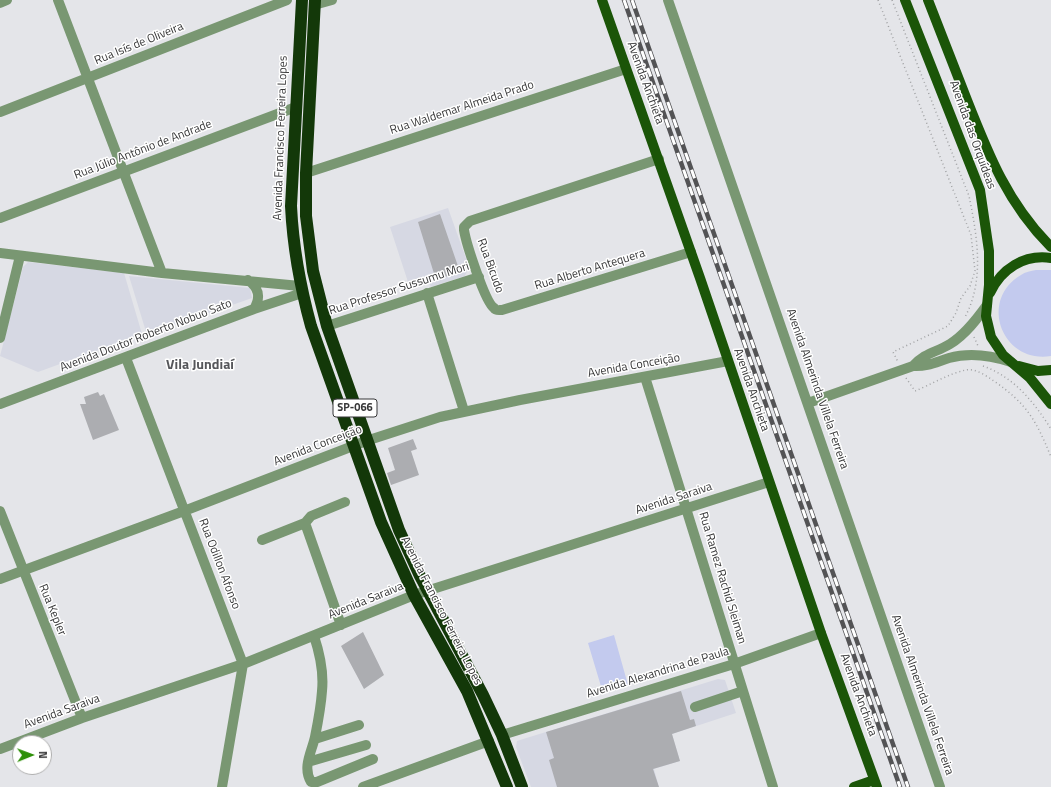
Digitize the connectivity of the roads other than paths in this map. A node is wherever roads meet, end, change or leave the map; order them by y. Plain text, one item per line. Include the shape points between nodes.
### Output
1 (7, 0) edge
2 (58, 0) edge
3 (287, 0) edge
4 (302, 0) edge
5 (332, 0) edge
6 (602, 0) edge
7 (668, 0) edge
8 (905, 0) edge
9 (928, 0) edge
10 (0, 3) edge
11 (314, 3) edge
12 (626, 69) junction
13 (88, 78) junction
14 (296, 107) junction
15 (0, 112) edge
16 (659, 159) junction
17 (124, 171) junction
18 (306, 173) junction
19 (0, 218) edge
20 (1051, 247) edge
21 (691, 252) junction
22 (0, 253) edge
23 (20, 256) junction
24 (1051, 258) edge
25 (162, 273) junction
26 (479, 277) junction
27 (248, 280) junction
28 (301, 290) junction
29 (427, 293) junction
30 (987, 302) junction
31 (254, 309) junction
32 (496, 310) joint
33 (327, 326) junction
34 (0, 338) edge
35 (126, 358) junction
36 (728, 361) junction
37 (1012, 362) junction
38 (913, 366) junction
39 (1051, 370) edge
40 (645, 377) junction
41 (808, 403) junction
42 (0, 404) edge
43 (1051, 404) edge
44 (464, 411) junction
45 (366, 441) junction
46 (353, 446) junction
47 (769, 482) junction
48 (345, 502) dead end
49 (687, 510) junction
50 (0, 511) edge
51 (184, 511) junction
52 (305, 523) junction
53 (262, 540) dead end
54 (22, 570) junction
55 (0, 579) edge
56 (428, 590) junction
57 (414, 595) junction
58 (341, 624) junction
59 (821, 633) junction
60 (314, 636) junction
61 (243, 664) junction
62 (734, 664) junction
63 (743, 691) junction
64 (695, 707) dead end
65 (82, 718) junction
66 (360, 725) dead end
67 (502, 735) junction
68 (315, 739) junction
69 (489, 741) junction
70 (366, 745) dead end
71 (0, 749) edge
72 (373, 759) dead end
73 (308, 762) junction
74 (876, 784) edge
75 (222, 787) edge
76 (363, 787) edge
77 (507, 787) edge
78 (522, 787) edge
79 (773, 787) edge
80 (854, 787) edge
81 (940, 787) edge

1 - 10 street
2 - 13 street
3 - 13 street, Rua Isís de Oliveira
4 - 14 highway, Avenida Francisco Ferreira Lopes / SP-066
5 - 11 street
6 - 12 main road, Avenida Anchieta
7 - 41 street, Avenida Almerinda Villela Ferreira
8 - 30 main road, Avenida das Orquídeas via 980,190 989,251
9 - 20 main road, Avenida das Orquídeas via 996,170 1011,199
11 - 18 highway, Avenida Francisco Ferreira Lopes / SP-066
12 - 16 main road, Avenida Anchieta
12 - 18 street, Rua Waldemar Almeida Prado
13 - 15 street, Rua Isís de Oliveira
13 - 17 street
14 - 17 street, Rua Júlio Antônio de Andrade
14 - 28 highway, Avenida Francisco Ferreira Lopes / SP-066 via 291,206
16 - 21 main road, Avenida Anchieta
16 - 26 street, Rua Bicudo via 470,221 464,228
17 - 19 street, Rua Júlio Antônio de Andrade
17 - 25 street
18 - 33 highway, Avenida Francisco Ferreira Lopes / SP-066 via 308,242
21 - 32 street, Rua Alberto Antequera via 507,309
21 - 36 main road, Avenida Anchieta
22 - 23 street
23 - 25 street
23 - 34 street
24 - 30 main road via 1033,258 1012,266 996,281
25 - 27 street
26 - 29 street, Rua Professor Sussumu Mori
26 - 32 street, Rua Bicudo via 488,301
27 - 28 street
27 - 31 street via 258,291 258,301
28 - 31 street, Avenida Doutor Roberto Nobuo Sato
28 - 33 highway via 309,291
28 - 46 highway, Avenida Francisco Ferreira Lopes / SP-066
29 - 33 street, Rua Professor Sussumu Mori
29 - 44 street
30 - 37 main road, Avenida das Orquídeas via 986,316 991,337 996,347
30 - 38 street via 968,328 950,344 922,357
31 - 35 street, Avenida Doutor Roberto Nobuo Sato
33 - 45 highway, Avenida Francisco Ferreira Lopes / SP-066
35 - 42 street, Avenida Doutor Roberto Nobuo Sato
35 - 51 street, Rua Odillon Afonso
36 - 40 street, Avenida Conceição
36 - 47 main road, Avenida Anchieta
37 - 38 street via 980,354 958,356 924,367
37 - 39 main road via 1030,370
37 - 43 main road, Avenida das Orquídeas via 1030,378
38 - 41 street
40 - 44 street, Avenida Conceição
40 - 49 street, Rua Ramez Rachid Sleiman
41 - 81 street, Avenida Almerinda Villela Ferreira
44 - 45 street, Avenida Conceição
45 - 46 street, Avenida Conceição
45 - 56 highway, Avenida Francisco Ferreira Lopes / SP-066 via 399,530
46 - 51 street, Avenida Conceição
46 - 57 highway, Avenida Francisco Ferreira Lopes / SP-066 via 381,522
47 - 49 street, Avenida Saraiva
47 - 59 main road, Avenida Anchieta
48 - 52 street via 311,516
49 - 56 street, Avenida Saraiva
49 - 62 street, Rua Ramez Rachid Sleiman
50 - 54 street, Rua Kepler
51 - 54 street, Avenida Conceição
51 - 61 street, Rua Odillon Afonso
52 - 53 street
52 - 58 street
54 - 55 street, Avenida Conceição
54 - 65 street, Rua Kepler
56 - 57 street, Avenida Saraiva
56 - 67 highway, Avenida Francisco Ferreira Lopes / SP-066
57 - 58 street, Avenida Saraiva
57 - 69 highway, Avenida Francisco Ferreira Lopes / SP-066 via 467,691
58 - 60 street, Avenida Saraiva
59 - 62 street, Avenida Alexandrina de Paula
59 - 74 main road, Avenida Anchieta
60 - 61 street, Avenida Saraiva
60 - 68 street via 322,670 322,690
61 - 65 street, Avenida Saraiva
61 - 75 street
62 - 63 street, Rua Ramez Rachid Sleiman
62 - 67 street, Avenida Alexandrina de Paula
63 - 64 street
63 - 79 street, Rua Ramez Rachid Sleiman
65 - 71 street, Avenida Saraiva
66 - 68 street
67 - 78 highway, Avenida Francisco Ferreira Lopes / SP-066
68 - 73 street
69 - 76 street
69 - 77 highway, Avenida Francisco Ferreira Lopes / SP-066
70 - 73 street
72 - 73 street via 317,782 311,782 308,778
74 - 80 main road

